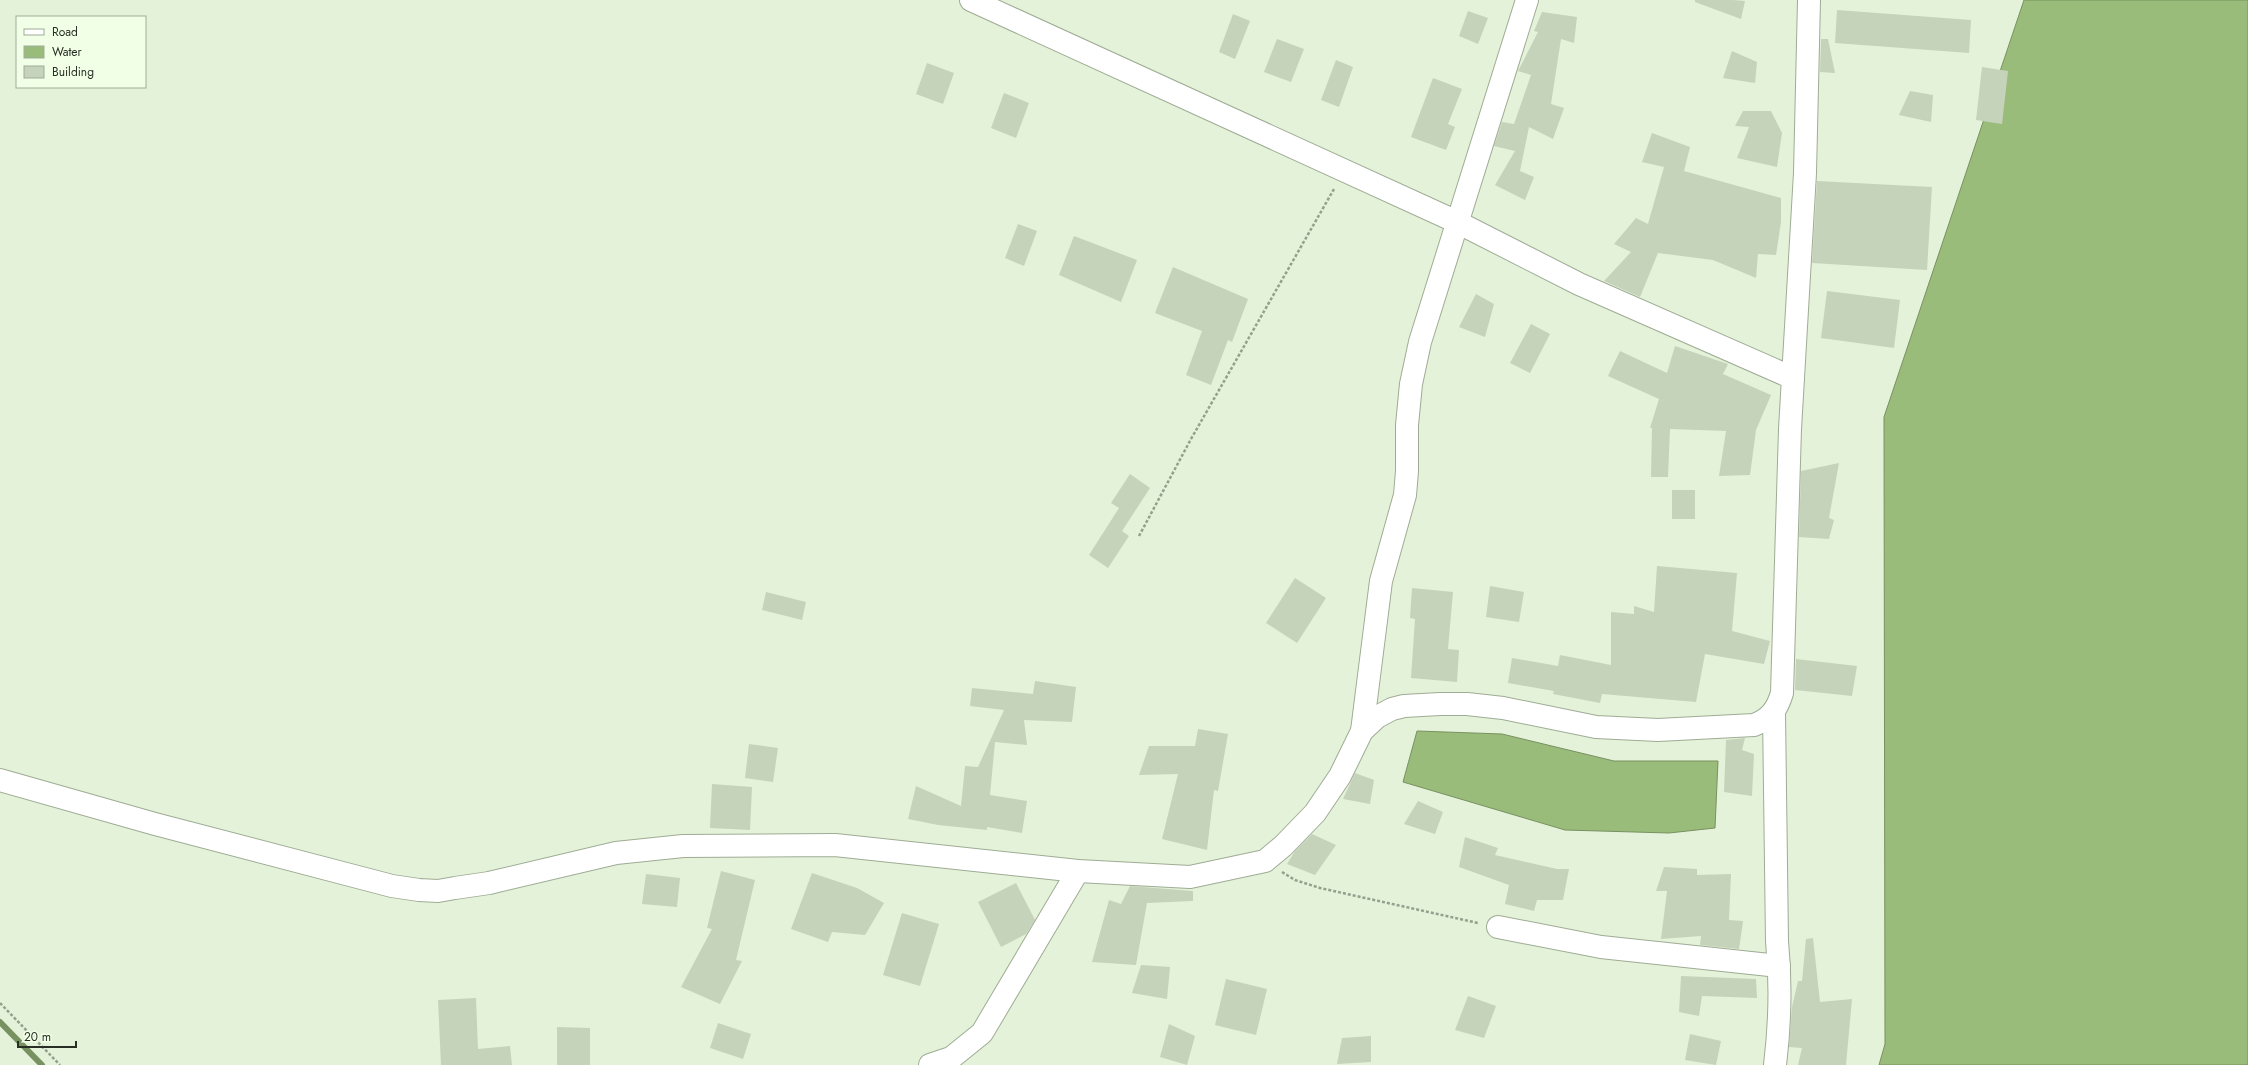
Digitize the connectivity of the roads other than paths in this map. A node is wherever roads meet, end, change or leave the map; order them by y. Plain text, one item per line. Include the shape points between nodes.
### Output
1 (970, 0) edge
2 (1527, 0) edge
3 (1809, 0) edge
4 (1457, 222) junction
5 (1793, 378) junction
6 (1774, 713) junction
7 (1362, 731) junction
8 (0, 780) edge
9 (1078, 871) junction
10 (1498, 927) road end
11 (1779, 966) junction
12 (952, 1061) edge
13 (930, 1065) edge
14 (1775, 1065) edge

1 - 4 street
2 - 4 street
3 - 5 street via 1805,174
4 - 5 street via 1579,284
4 - 7 street via 1420,342 1411,384 1405,495 1381,581
5 - 6 street via 1782,693
6 - 7 street via 1754,725 1658,730 1596,727 1503,708 1440,704 1404,706 1392,710 1378,717
6 - 11 street via 1776,941
7 - 9 street via 1340,776 1315,813 1293,837 1265,861 1190,877
8 - 9 street via 331,870 392,886 419,890 438,891 489,883 616,853 683,846 835,845
9 - 12 street via 982,1033
10 - 11 street via 1601,947
11 - 14 street via 1779,1030
12 - 13 street

